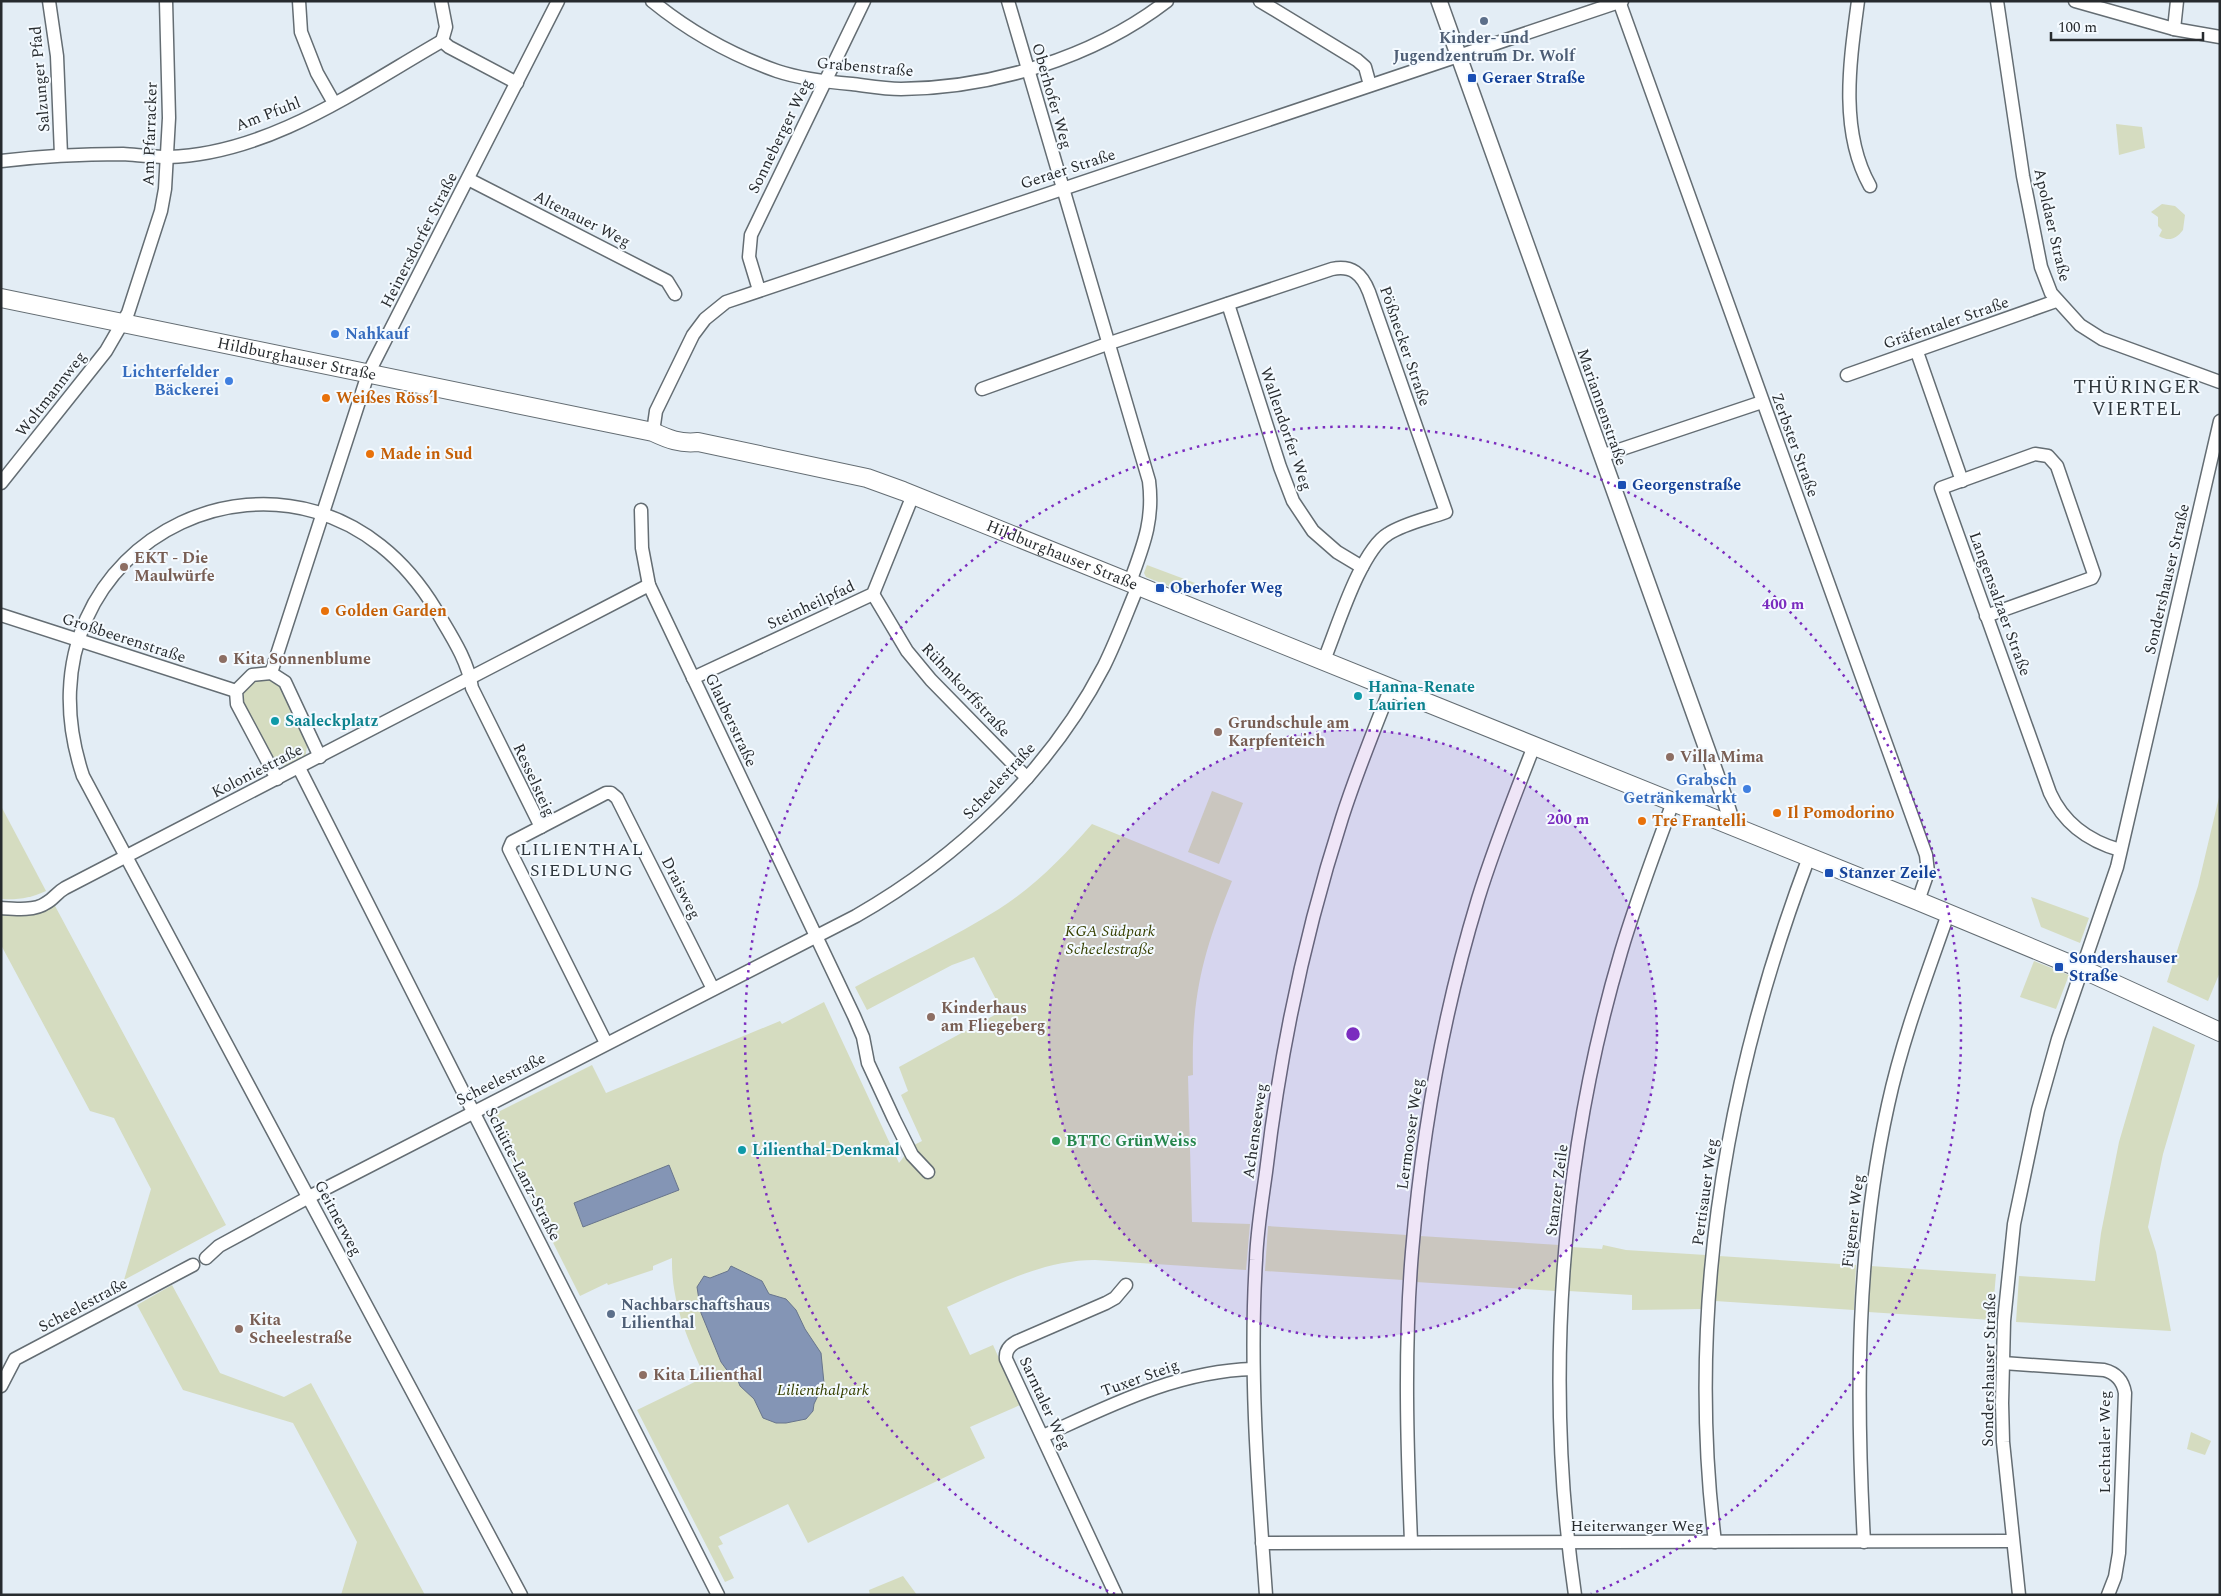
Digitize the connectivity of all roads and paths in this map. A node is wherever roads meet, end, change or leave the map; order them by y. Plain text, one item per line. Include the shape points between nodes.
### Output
1 (49, 1) edge
2 (166, 1) edge
3 (299, 1) edge
4 (441, 1) edge
5 (558, 1) edge
6 (652, 1) edge
7 (864, 1) edge
8 (1008, 1) edge
9 (1166, 1) edge
10 (1260, 1) edge
11 (1440, 1) edge
12 (1858, 1) edge
13 (1998, 1) edge
14 (2075, 1) edge
15 (2176, 1) edge
16 (1620, 2) edge
17 (2174, 29) junction
18 (2220, 37) edge
19 (442, 41) junction
20 (1457, 56) junction
21 (1028, 70) junction
22 (824, 82) junction
23 (517, 83) junction
24 (1370, 85) junction
25 (334, 103) junction
26 (61, 155) junction
27 (168, 157) junction
28 (1, 161) edge
29 (468, 179) junction
30 (1870, 186) dead end
31 (1062, 187) junction
32 (759, 290) junction
33 (675, 294) dead end
34 (1, 298) edge
35 (2056, 301) junction
36 (1228, 304) junction
37 (124, 322) junction
38 (1107, 344) junction
39 (1917, 352) junction
40 (368, 374) junction
41 (1847, 375) dead end
42 (2220, 382) edge
43 (982, 389) dead end
44 (1762, 402) junction
45 (2220, 422) edge
46 (653, 432) junction
47 (1601, 456) junction
48 (1962, 481) junction
49 (1, 483) edge
50 (913, 495) junction
51 (641, 510) dead end
52 (323, 514) junction
53 (1362, 567) junction
54 (1134, 584) junction
55 (649, 585) junction
56 (873, 594) junction
57 (1, 615) edge
58 (1986, 616) junction
59 (77, 641) junction
60 (1324, 660) junction
61 (271, 673) junction
62 (470, 678) junction
63 (693, 678) junction
64 (1391, 687) junction
65 (236, 691) junction
66 (1534, 746) junction
67 (320, 757) junction
68 (300, 768) junction
69 (1027, 778) junction
70 (277, 779) junction
71 (1673, 802) junction
72 (1727, 823) junction
73 (541, 827) junction
74 (2120, 850) junction
75 (127, 857) junction
76 (1809, 857) junction
77 (1918, 901) junction
78 (1, 908) edge
79 (1948, 914) junction
80 (816, 937) junction
81 (2082, 969) junction
82 (714, 989) junction
83 (2220, 1032) edge
84 (606, 1043) junction
85 (474, 1112) junction
86 (928, 1172) dead end
87 (308, 1197) junction
88 (206, 1258) dead end
89 (193, 1266) dead end
90 (1126, 1285) dead end
91 (2002, 1363) junction
92 (1253, 1369) junction
93 (1, 1386) edge
94 (1043, 1436) junction
95 (1411, 1541) junction
96 (2012, 1541) junction
97 (1567, 1542) junction
98 (1715, 1542) junction
99 (1864, 1542) junction
100 (1262, 1543) junction
101 (521, 1595) edge
102 (718, 1595) edge
103 (1116, 1595) edge
104 (1266, 1595) edge
105 (1575, 1595) edge
106 (2019, 1595) edge
107 (2108, 1595) edge

1 - 26 street, Salzunger Pfad via 57,56
2 - 27 street, Am Pfarracker
3 - 25 street via 301,32
4 - 19 street via 446,27
5 - 23 street, Heinersdorfer Straße
6 - 22 street, Grabenstraße via 672,18 723,49 779,71
7 - 22 street, Sonneberger Weg
8 - 21 street, Oberhofer Weg
9 - 21 street, Grabenstraße via 1083,50
10 - 24 street via 1357,60 1365,67
11 - 20 street, Mariannenstraße
12 - 30 street via 1850,72 1852,128 1857,160
13 - 35 street, Apoldaer Straße via 2022,176 2041,267
14 - 17 street
15 - 17 street
16 - 20 street, Geraer Straße
16 - 44 street, Zerbster Straße
17 - 18 street
19 - 23 street
19 - 25 street, Am Pfuhl
20 - 24 street, Geraer Straße
20 - 47 street, Mariannenstraße
21 - 22 street, Grabenstraße via 938,87 899,89
21 - 31 street, Oberhofer Weg
22 - 32 street, Sonneberger Weg via 751,235 749,257
23 - 29 street, Heinersdorfer Straße
24 - 31 street, Geraer Straße
25 - 27 street, Am Pfuhl via 250,141
26 - 27 street, Am Pfuhl
26 - 28 street, Am Pfuhl
27 - 37 street, Am Pfarracker via 161,211
29 - 33 street, Altenauer Weg via 667,281
29 - 40 street, Heinersdorfer Straße
31 - 32 street, Geraer Straße
31 - 38 street, Oberhofer Weg
32 - 46 street, Geraer Straße via 726,302 705,319 693,335 656,410
34 - 37 main road, Hildburghauser Straße
35 - 39 street, Gräfentaler Straße
35 - 42 street, Apoldaer Straße via 2080,325 2102,339
36 - 38 street, Pößnecker Straße
36 - 53 street, Wallendorfer Weg via 1293,501 1313,531 1337,552
36 - 53 street, Pößnecker Straße via 1340,267 1352,269 1361,276 1446,512 1387,534
37 - 40 main road, Hildburghauser Straße
37 - 49 street, Woltmannweg via 106,351
38 - 43 street
38 - 54 street, Oberhofer Weg via 1151,494 1149,530
39 - 41 street, Gräfentaler Straße
39 - 48 street
40 - 46 main road, Hildburghauser Straße
40 - 52 street, Heinersdorfer Straße
44 - 47 street
44 - 77 street, Zerbster Straße via 1926,856 1928,872
45 - 74 street, Sondershauser Straße
46 - 50 main road, Hildburghauser Straße via 671,441 698,442 866,478
47 - 72 street, Mariannenstraße via 1730,816
48 - 58 street, Langensalzaer Straße via 1941,488
48 - 58 street via 2035,454 2048,456 2057,466 2094,570 2092,578
50 - 54 main road, Hildburghauser Straße
50 - 56 street, Steinheilpfad
51 - 55 street, Glauberstraße via 642,548
52 - 59 street, Resselsteig via 288,506 242,505 177,524 145,544 122,566 92,605
52 - 61 street, Heinersdorfer Straße
52 - 62 street, Resselsteig via 367,534 410,572 440,617
53 - 60 street
54 - 60 main road, Hildburghauser Straße
54 - 69 street, Scheelestraße via 1114,644 1095,681
55 - 62 street, Koloniestraße
55 - 63 street, Glauberstraße
56 - 63 street, Steinheilpfad
56 - 69 street, Rühmkorffstraße via 907,651 931,680
57 - 59 street, Großbeerenstraße
58 - 74 street, Langensalzaer Straße via 2055,804 2085,836
59 - 65 street, Großbeerenstraße
59 - 75 street, Geitnerweg via 69,687 73,740 84,776
60 - 64 main road, Hildburghauser Straße
61 - 65 street via 252,675
61 - 67 street via 285,682
62 - 67 street, Koloniestraße
62 - 73 street, Resselsteig
63 - 80 street, Glauberstraße
64 - 66 main road, Hildburghauser Straße
64 - 92 street, Achenseeweg via 1342,817 1313,920 1288,1029 1271,1125 1259,1226
65 - 70 street via 238,704
66 - 71 main road, Hildburghauser Straße
66 - 95 street, Lermooser Weg via 1473,918 1442,1044 1426,1132 1409,1307 1406,1400
67 - 68 street, Koloniestraße
68 - 70 street, Koloniestraße
68 - 85 street, Schütte-Lanz-Straße
69 - 80 street, Scheelestraße via 986,822 939,863 883,901
70 - 75 street, Koloniestraße
71 - 72 main road, Hildburghauser Straße
71 - 97 street, Stanzer Zeile via 1621,953 1587,1093 1575,1168 1560,1345
72 - 76 main road, Hildburghauser Straße
73 - 82 street, Draisweg via 606,793 617,798
73 - 84 street, Resselsteig via 512,842 509,849
74 - 81 street, Sondershauser Straße via 2106,905
75 - 78 street, Koloniestraße via 55,894 42,905
75 - 87 street, Geitnerweg
76 - 77 main road, Hildburghauser Straße
76 - 98 street, Pertisauer Weg via 1774,953 1757,1012 1724,1162 1706,1350 1706,1431
77 - 79 main road, Hildburghauser Straße
79 - 81 main road, Hildburghauser Straße
79 - 99 street, Fügener Weg via 1888,1103 1865,1237 1860,1311 1859,1424
80 - 82 street, Scheelestraße
80 - 86 street via 860,1030 868,1063 894,1120 912,1156
81 - 83 main road, Hildburghauser Straße
81 - 91 street, Sondershauser Straße via 2053,1057 2026,1160 2012,1238
82 - 84 street, Scheelestraße
84 - 85 street, Scheelestraße
85 - 87 street, Scheelestraße
85 - 102 street, Schütte-Lanz-Straße
87 - 88 street, Scheelestraße via 219,1246
87 - 101 street, Geitnerweg
89 - 93 street, Scheelestraße via 15,1359
90 - 94 street, Sarntaler Weg via 1116,1298 1016,1342 1008,1349 1006,1359
91 - 96 street, Sondershauser Straße via 2003,1442
91 - 107 street, Lechtaler Weg via 2104,1370 2113,1373 2123,1384 2119,1553
92 - 94 street, Tuxer Steig via 1215,1372 1161,1385
92 - 100 street, Achenseeweg
94 - 103 street, Sarntaler Weg
95 - 97 street, Heiterwanger Weg
95 - 100 street, Heiterwanger Weg
96 - 99 street, Heiterwanger Weg
96 - 106 street, Sondershauser Straße
97 - 98 street, Heiterwanger Weg
97 - 105 street, Stanzer Zeile
98 - 99 street, Heiterwanger Weg
100 - 104 street, Achenseeweg

